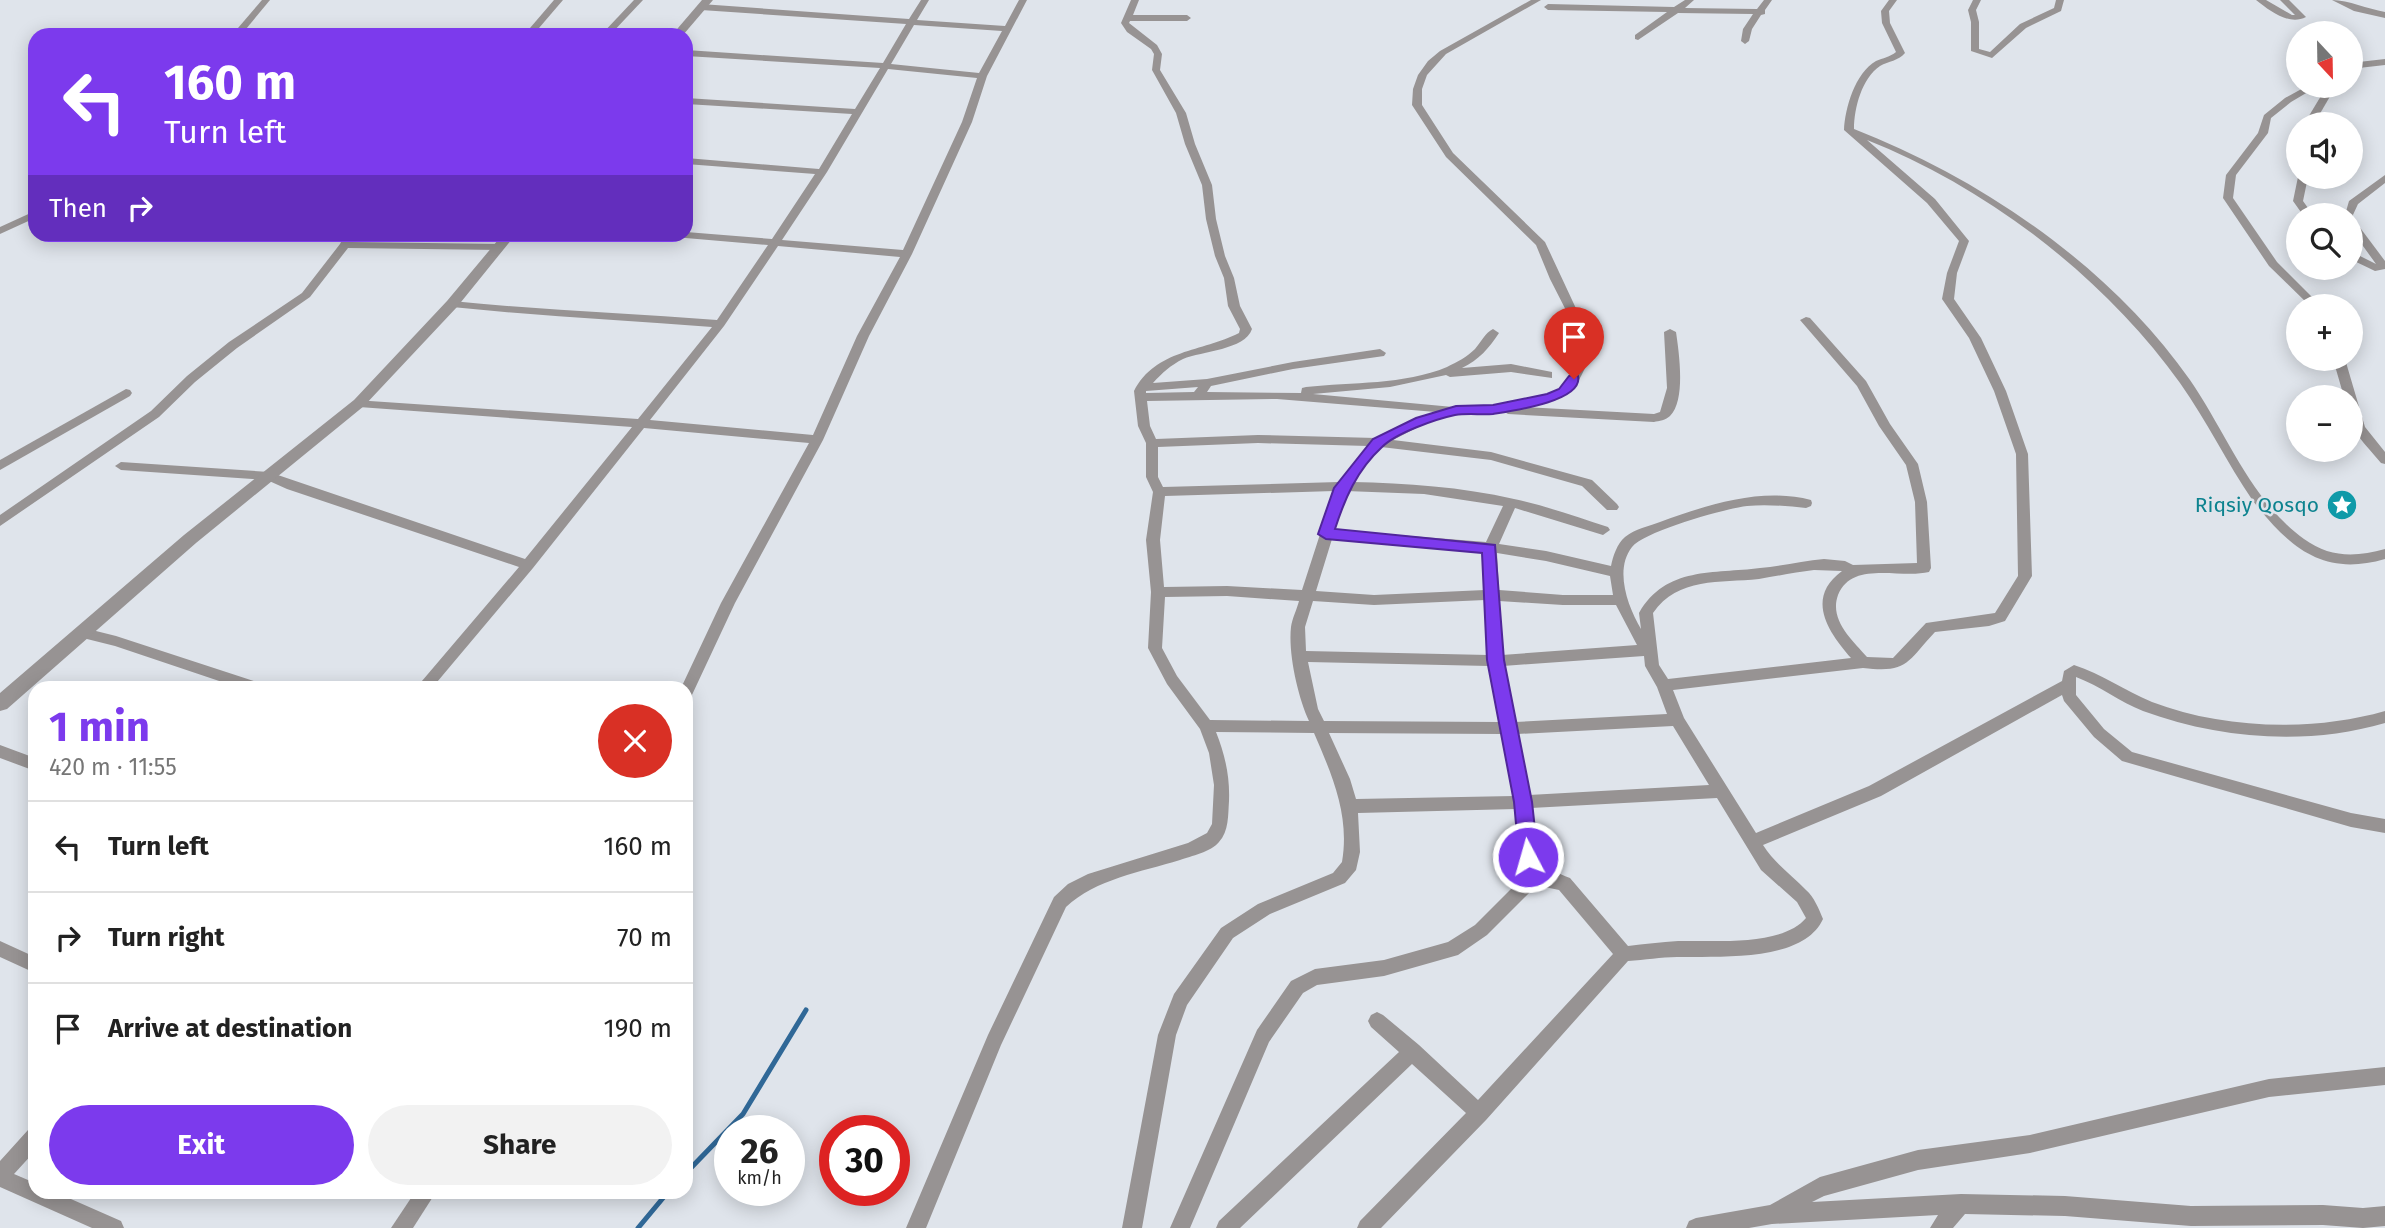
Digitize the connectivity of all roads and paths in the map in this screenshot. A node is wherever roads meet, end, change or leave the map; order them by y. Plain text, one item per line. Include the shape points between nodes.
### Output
1 (266, 0) edge
2 (559, 0) edge
3 (639, 0) edge
4 (925, 0) edge
5 (1023, 0) edge
6 (1135, 0) edge
7 (1690, 0) edge
8 (1768, 0) edge
9 (1892, 0) edge
10 (1977, 0) edge
11 (2060, 0) edge
12 (2260, 0) edge
13 (2284, 0) edge
14 (2336, 0) edge
15 (704, 3) edge
16 (1542, 3) edge
17 (1673, 10) junction
18 (1762, 12) junction
19 (2385, 15) edge
20 (1128, 18) junction
21 (1187, 18) dead end
22 (911, 22) junction
23 (242, 28) edge
24 (534, 28) edge
25 (613, 28) edge
26 (683, 28) edge
27 (1008, 29) junction
28 (1638, 37) dead end
29 (1745, 41) dead end
30 (693, 53) edge
31 (2385, 62) edge
32 (2363, 65) edge
33 (885, 66) junction
34 (982, 76) junction
35 (2292, 98) edge
36 (693, 101) edge
37 (858, 112) junction
38 (1849, 130) junction
39 (693, 162) edge
40 (822, 172) junction
41 (2385, 178) edge
42 (2353, 203) edge
43 (28, 217) edge
44 (0, 231) edge
45 (693, 236) edge
46 (2363, 237) edge
47 (346, 242) edge
48 (391, 242) edge
49 (504, 242) edge
50 (774, 243) junction
51 (500, 247) junction
52 (906, 254) junction
53 (2363, 261) edge
54 (2304, 294) edge
55 (452, 304) junction
56 (1806, 320) dead end
57 (720, 324) junction
58 (1670, 332) dead end
59 (1493, 333) dead end
60 (1380, 352) dead end
61 (1438, 374) junction
62 (1548, 375) dead end
63 (1207, 383) junction
64 (1142, 392) junction
65 (126, 393) dead end
66 (1277, 395) junction
67 (1198, 397) junction
68 (359, 403) junction
69 (1493, 409) junction
70 (1456, 410) junction
71 (639, 423) junction
72 (2363, 433) edge
73 (817, 440) junction
74 (1378, 442) junction
75 (1152, 443) junction
76 (2385, 460) edge
77 (0, 466) edge
78 (121, 466) dead end
79 (269, 476) junction
80 (1341, 488) junction
81 (1159, 492) junction
82 (1511, 503) junction
83 (1806, 503) dead end
84 (1612, 507) dead end
85 (0, 521) edge
86 (1603, 530) dead end
87 (1326, 534) junction
88 (1490, 548) junction
89 (2385, 554) edge
90 (528, 565) junction
91 (1852, 570) junction
92 (1618, 573) junction
93 (1158, 592) junction
94 (1308, 595) junction
95 (1492, 595) junction
96 (1622, 600) junction
97 (84, 633) junction
98 (1648, 650) junction
99 (1299, 656) junction
100 (1495, 660) junction
101 (1863, 662) junction
102 (235, 681) edge
103 (430, 681) edge
104 (692, 681) edge
105 (2068, 684) junction
106 (1664, 685) junction
107 (0, 704) edge
108 (2385, 717) edge
109 (1677, 720) junction
110 (1206, 726) junction
111 (1510, 728) junction
112 (1321, 729) junction
113 (0, 751) edge
114 (28, 762) edge
115 (1719, 790) junction
116 (1523, 802) junction
117 (1350, 806) junction
118 (2385, 826) edge
119 (1753, 842) junction
120 (1552, 880) junction
121 (0, 949) edge
122 (1624, 954) junction
123 (28, 962) edge
124 (1377, 1021) dead end
125 (1413, 1051) junction
126 (2385, 1076) edge
127 (1479, 1113) junction
128 (28, 1145) edge
129 (0, 1176) edge
130 (28, 1189) edge
131 (50, 1199) edge
132 (421, 1199) edge
133 (1961, 1204) junction
134 (1772, 1214) junction
135 (2385, 1216) edge
136 (114, 1228) edge
137 (401, 1228) edge
138 (916, 1228) edge
139 (1132, 1228) edge
140 (1180, 1228) edge
141 (1226, 1228) edge
142 (1367, 1228) edge
143 (1696, 1228) edge
144 (1940, 1228) edge

1 - 23 street
2 - 24 street
3 - 25 street
4 - 22 street
5 - 27 street
6 - 20 street
7 - 17 street
8 - 18 street
9 - 38 street via 1885,11 1886,23 1901,53 1866,75 1848,115
10 - 11 street via 1972,10 1975,51 1988,55 2023,26 2053,13
12 - 13 street via 2290,18 2302,17
14 - 19 street
15 - 22 street
15 - 26 street
16 - 17 street
16 - 69 street via 1444,52 1427,67 1416,98 1449,155 1541,244 1588,347 1564,392
17 - 18 street
17 - 28 street
18 - 29 street via 1752,20
20 - 21 street
20 - 64 street via 1127,27 1154,47 1156,70 1181,113 1207,185 1220,256 1245,330 1231,342 1184,353 1167,362
22 - 27 street
22 - 33 street
27 - 34 street
30 - 33 street
31 - 32 street
33 - 34 street
33 - 37 street
34 - 52 street via 967,122
35 - 54 street via 2267,117 2263,133 2231,175 2228,198 2273,264
36 - 37 street
37 - 40 street
38 - 89 street via 1969,186 2079,269 2172,364 2253,490 2275,519 2308,549 2348,562
38 - 101 street via 1931,201 1964,241 1948,299 1975,338 2022,454 2026,543 2025,576 2000,617 1931,627 1898,662
39 - 40 street
40 - 50 street
41 - 42 street
43 - 44 street
45 - 50 street
46 - 53 street via 2383,266 2375,268
47 - 85 street via 306,295 233,345 155,414
48 - 51 street
49 - 51 street
50 - 52 street
50 - 57 street
51 - 55 street
52 - 73 street
55 - 57 street
55 - 68 street
56 - 91 street via 1861,384 1912,464 1921,502 1924,568
57 - 71 street
58 - 69 street via 1672,403 1664,415
59 - 61 street via 1466,362
60 - 63 street
61 - 62 street via 1511,368
61 - 66 street
63 - 64 street
63 - 67 street
64 - 67 street
64 - 75 street via 1144,426
65 - 77 street
66 - 67 street
66 - 70 street
68 - 71 street
68 - 79 street
69 - 70 street
70 - 74 street
71 - 73 street
71 - 90 street
72 - 76 street
73 - 104 street via 728,603
74 - 75 street via 1258,439
74 - 80 street
74 - 84 street via 1491,456 1587,483
75 - 81 street via 1152,477
78 - 79 street
79 - 90 street
79 - 97 street
80 - 81 street
80 - 82 street via 1419,491
80 - 87 street
81 - 93 street via 1153,540
82 - 86 street
82 - 88 street
83 - 92 street via 1768,500 1724,505 1650,530 1629,541 1619,559
87 - 88 street
87 - 94 street
88 - 92 street via 1534,552
88 - 95 street
90 - 103 street
91 - 98 street via 1816,564 1675,586 1661,594 1646,613
91 - 101 street via 1835,586 1827,603 1828,614
92 - 96 street via 1617,591
93 - 94 street
93 - 110 street via 1155,648
94 - 95 street via 1374,600
94 - 99 street via 1298,627
95 - 96 street
95 - 100 street
96 - 98 street
97 - 102 street
97 - 107 street
98 - 100 street
98 - 106 street
99 - 100 street
99 - 112 street via 1311,709
100 - 111 street
101 - 106 street
105 - 108 street via 2074,671 2087,674 2147,706 2247,728 2347,728
105 - 118 street via 2070,697 2099,733 2127,757
105 - 119 street via 1875,791
106 - 109 street
109 - 111 street
109 - 115 street
110 - 112 street
110 - 138 street via 1217,753 1222,785 1220,824 1213,838 1192,849 1094,879 1060,902 994,1041
111 - 112 street
111 - 116 street
112 - 117 street
113 - 114 street
115 - 116 street
115 - 119 street
116 - 117 street
116 - 120 street via 1528,857
117 - 139 street via 1352,852 1350,865 1339,878 1264,909 1227,933 1180,1000 1167,1035
119 - 122 street via 1767,865 1810,907 1815,919 1804,933 1728,949
120 - 122 street via 1564,883 1576,895
120 - 140 street via 1527,884 1481,930 1452,949 1384,968 1315,977 1297,987 1263,1036
121 - 123 street
122 - 127 street
124 - 125 street
125 - 127 street
125 - 141 street
126 - 134 street via 2269,1088 2030,1144 1918,1160 1820,1187
127 - 142 street
128 - 129 street
129 - 130 street
131 - 136 street
132 - 137 street
133 - 134 street
133 - 135 street via 2191,1216
133 - 144 street
134 - 143 street

